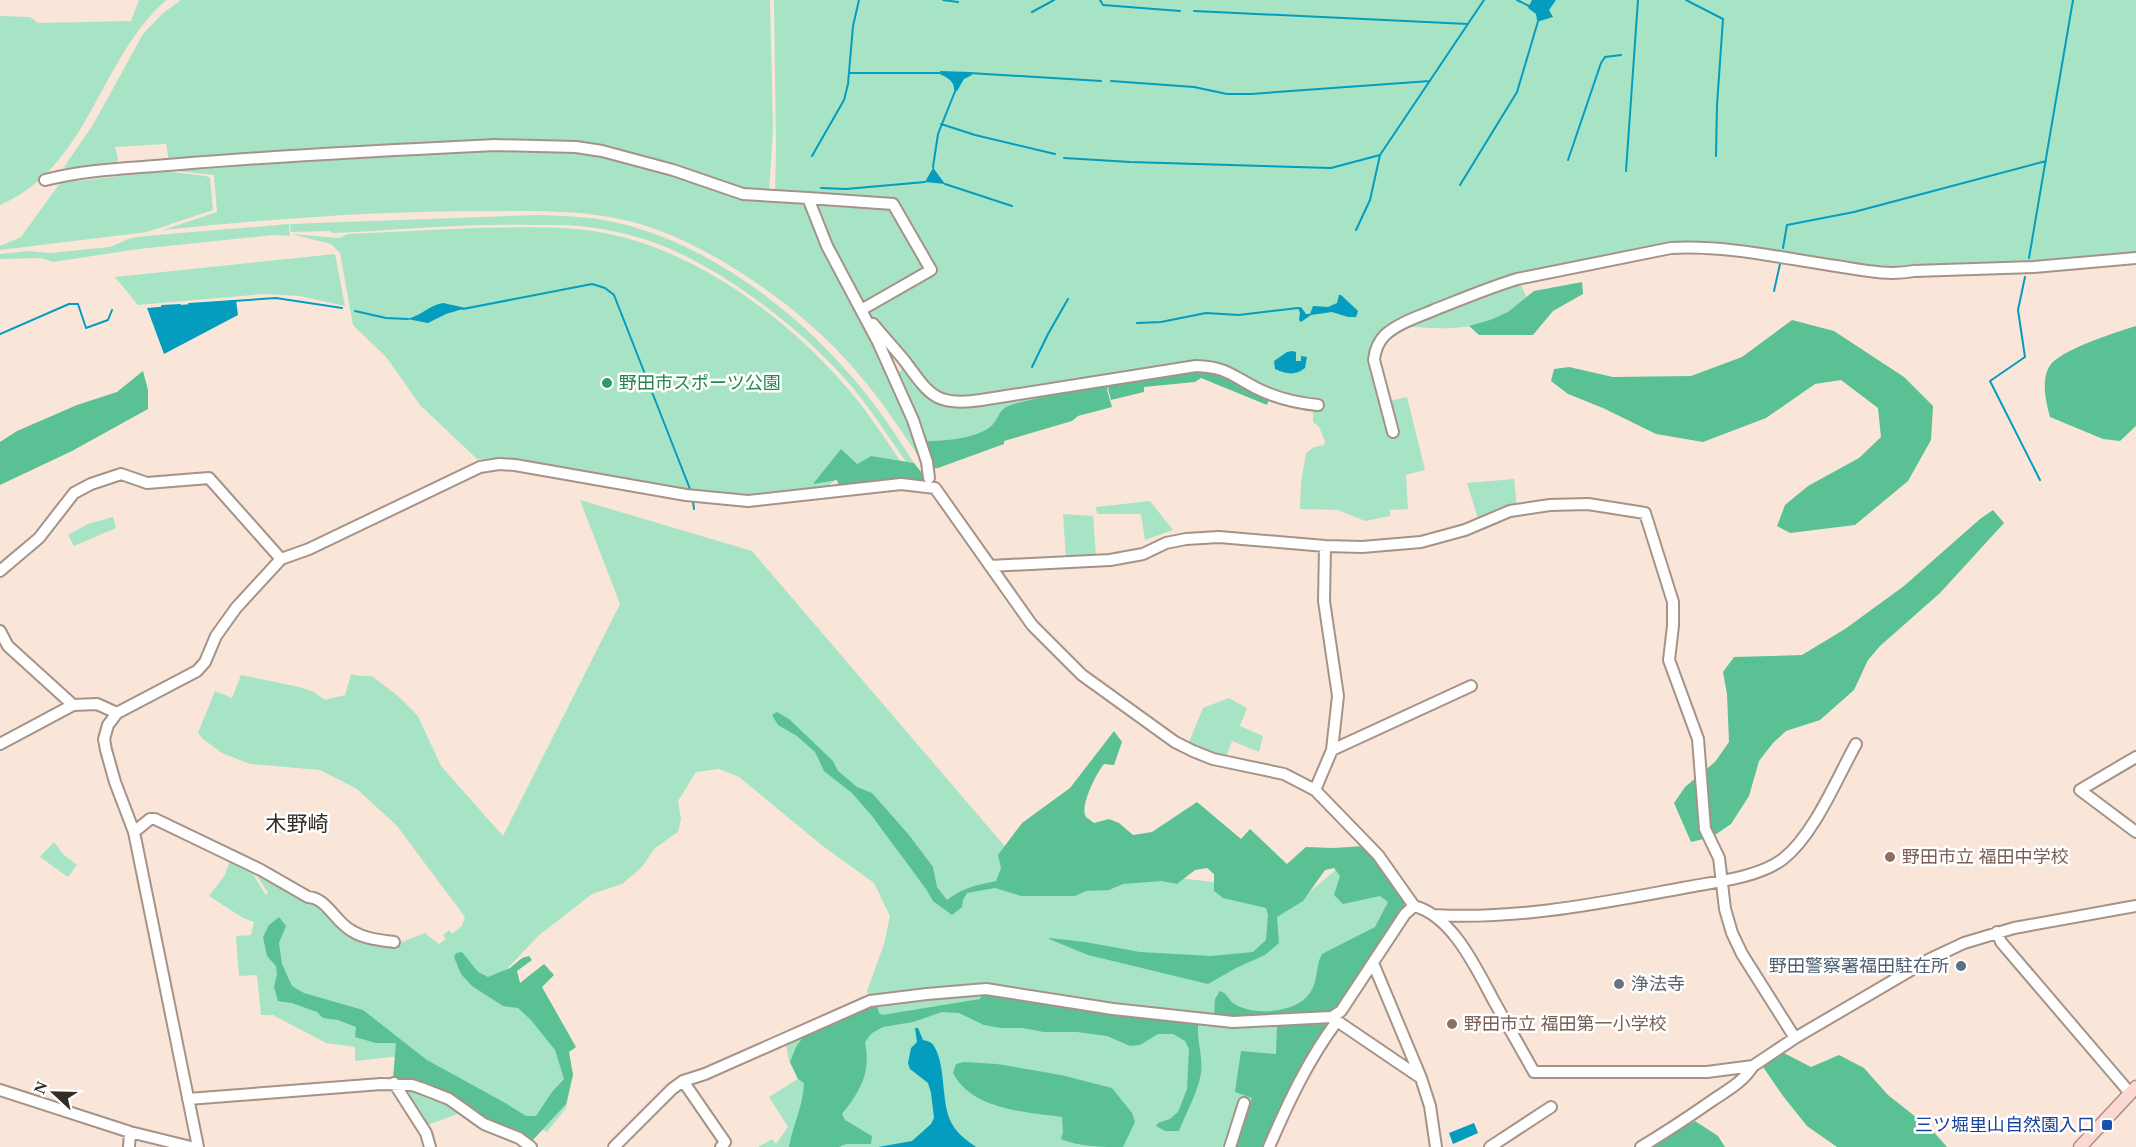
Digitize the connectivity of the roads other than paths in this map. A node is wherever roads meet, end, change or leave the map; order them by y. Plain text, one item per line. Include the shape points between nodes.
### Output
1 (45, 180) dead end
2 (808, 198) junction
3 (2136, 258) edge
4 (861, 310) junction
5 (908, 366) junction
6 (894, 376) junction
7 (1318, 405) dead end
8 (1392, 432) dead end
9 (920, 463) dead end
10 (930, 482) junction
11 (1325, 546) junction
12 (281, 559) junction
13 (990, 566) junction
14 (0, 571) edge
15 (0, 631) edge
16 (1471, 686) dead end
17 (73, 705) junction
18 (117, 713) junction
19 (0, 744) edge
20 (1856, 744) dead end
21 (1332, 750) junction
22 (2136, 757) edge
23 (1315, 790) junction
24 (134, 832) junction
25 (2136, 832) edge
26 (1720, 881) junction
27 (2136, 906) edge
28 (1409, 910) junction
29 (1434, 915) junction
30 (1997, 932) junction
31 (393, 942) dead end
32 (1373, 963) junction
33 (1336, 1018) junction
34 (1795, 1038) junction
35 (1753, 1066) junction
36 (1421, 1078) junction
37 (683, 1081) junction
38 (394, 1083) junction
39 (0, 1090) edge
40 (2133, 1090) edge
41 (188, 1099) junction
42 (1244, 1103) dead end
43 (1551, 1107) dead end
44 (130, 1132) junction
45 (129, 1147) edge
46 (191, 1147) edge
47 (198, 1147) edge
48 (430, 1147) edge
49 (531, 1147) edge
50 (614, 1147) edge
51 (721, 1147) edge
52 (1230, 1147) edge
53 (1269, 1147) edge
54 (1436, 1147) edge
55 (1490, 1147) edge
56 (1641, 1147) edge
57 (2080, 1147) edge

1 - 2 street via 222,160 537,146 602,151 743,194
2 - 4 street via 827,246
2 - 4 street via 893,204 931,270
3 - 8 street via 1899,273 1727,248 1694,247 1671,248 1517,279 1406,322 1381,340 1374,360
4 - 5 street
4 - 6 street
5 - 6 street
5 - 7 street via 933,395 959,403 1196,366 1223,369 1269,394
6 - 10 street via 919,436
9 - 10 street
10 - 12 street via 748,501 686,495 499,464 480,467
10 - 13 street
11 - 13 street via 1219,537 1166,543 1143,554 1110,560
11 - 21 street via 1324,601 1338,696
11 - 26 street via 1421,542 1465,530 1510,511 1550,505 1588,504 1645,513 1673,602 1669,660 1698,739 1706,829 1719,858
12 - 14 street via 208,478 147,483 121,474 74,493 39,538
12 - 18 street via 222,626 197,671
13 - 23 street via 1032,625 1082,675 1157,729 1213,759 1284,774
15 - 17 street via 8,646
16 - 21 street
17 - 18 street via 97,704
17 - 19 street
18 - 24 street via 104,739
20 - 26 street via 1814,820 1792,850 1765,869
21 - 23 street
22 - 25 street via 2080,790
23 - 28 street via 1378,855
24 - 31 street via 155,819 308,897 316,897 351,931
24 - 41 street
26 - 29 street via 1540,912 1472,917
26 - 34 street via 1732,933
27 - 30 street
28 - 29 street via 1425,909
28 - 32 street
29 - 35 street via 1467,952 1534,1072 1707,1072
30 - 34 street via 1930,959
30 - 40 street via 2001,942
32 - 33 street
32 - 36 street
33 - 36 street
33 - 37 street via 1233,1022 1113,1009 986,989 927,994 870,1002
33 - 53 street via 1290,1099
34 - 35 street
35 - 56 street via 1748,1075 1729,1089
36 - 54 street
37 - 50 street
37 - 51 street via 725,1142
38 - 41 street
38 - 48 street via 426,1133
38 - 49 street via 412,1085 449,1100 484,1124
39 - 44 street
40 - 57 main road
41 - 47 street
42 - 52 street
43 - 55 street
44 - 45 street
44 - 46 street

